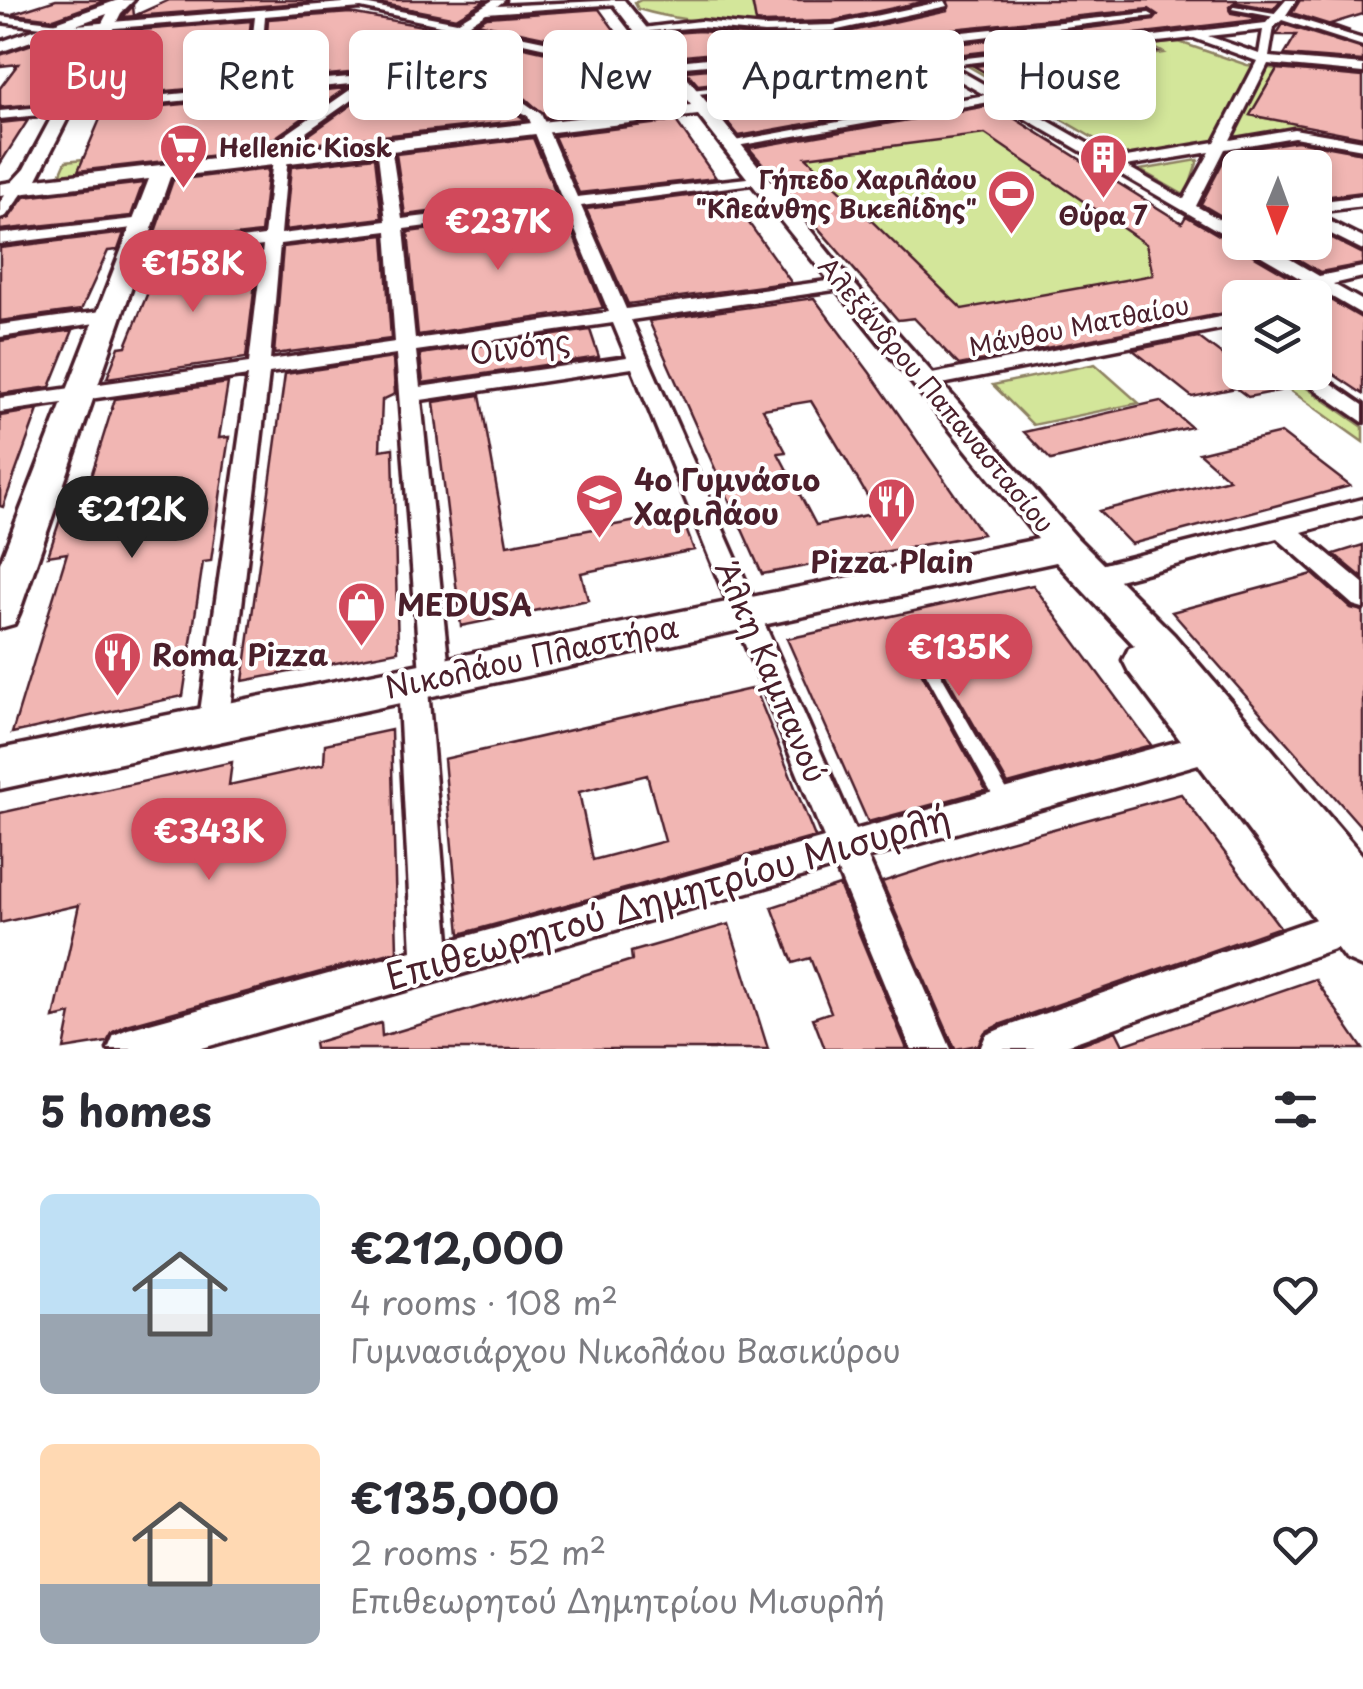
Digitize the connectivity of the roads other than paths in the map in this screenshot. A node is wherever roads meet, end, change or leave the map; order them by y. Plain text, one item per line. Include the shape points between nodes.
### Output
1 (338, 0) edge
2 (618, 0) edge
3 (1291, 0) edge
4 (125, 2) edge
5 (941, 2) edge
6 (492, 3) edge
7 (366, 4) edge
8 (1131, 8) dead end
9 (1234, 8) dead end
10 (260, 13) junction
11 (962, 13) dead end
12 (1012, 13) dead end
13 (1149, 16) junction
14 (0, 18) edge
15 (1274, 21) junction
16 (979, 23) dead end
17 (107, 26) junction
18 (457, 26) junction
19 (60, 27) junction
20 (833, 28) junction
21 (1039, 28) junction
22 (105, 30) edge
23 (258, 30) edge
24 (451, 30) edge
25 (640, 30) joint
26 (836, 30) edge
27 (993, 30) edge
28 (1018, 30) edge
29 (1196, 36) junction
30 (1156, 40) edge
31 (543, 43) edge
32 (1363, 43) edge
33 (0, 47) edge
34 (1264, 60) junction
35 (1363, 69) edge
36 (687, 88) edge
37 (349, 96) edge
38 (707, 98) edge
39 (984, 99) edge
40 (696, 100) junction
41 (523, 107) edge
42 (30, 112) edge
43 (0, 115) edge
44 (60, 120) edge
45 (1036, 120) edge
46 (542, 128) junction
47 (730, 143) junction
48 (1363, 145) edge
49 (384, 146) junction
50 (1220, 146) junction
51 (284, 157) junction
52 (1112, 164) junction
53 (162, 171) junction
54 (760, 178) junction
55 (10, 189) edge
56 (1363, 201) edge
57 (573, 202) junction
58 (1332, 205) edge
59 (1187, 207) junction
60 (0, 212) edge
61 (1222, 218) edge
62 (1210, 220) junction
63 (143, 223) junction
64 (395, 225) junction
65 (1222, 227) edge
66 (1332, 228) edge
67 (0, 240) edge
68 (274, 240) junction
69 (1363, 244) edge
70 (130, 258) junction
71 (1273, 260) edge
72 (1363, 272) edge
73 (1300, 280) edge
74 (841, 284) junction
75 (1332, 284) edge
76 (1332, 294) edge
77 (1363, 309) edge
78 (109, 316) junction
79 (622, 316) junction
80 (1222, 327) edge
81 (0, 331) edge
82 (404, 347) junction
83 (640, 361) junction
84 (260, 368) junction
85 (927, 381) junction
86 (1326, 390) edge
87 (80, 394) junction
88 (409, 395) junction
89 (0, 405) edge
90 (1363, 415) edge
91 (1363, 507) edge
92 (1284, 530) junction
93 (1064, 547) junction
94 (11, 554) edge
95 (1101, 587) junction
96 (1363, 598) edge
97 (0, 613) edge
98 (744, 613) junction
99 (931, 670) dead end
100 (424, 681) junction
101 (213, 726) junction
102 (1209, 747) junction
103 (0, 769) edge
104 (1006, 804) junction
105 (845, 849) junction
106 (1359, 920) edge
107 (432, 964) junction
108 (128, 1049) edge
109 (931, 1049) edge
110 (1000, 1049) edge

1 - 7 street
2 - 6 street
2 - 25 street, Αλεξάνδρου Παπαναστασίου
3 - 15 street
4 - 17 street
4 - 19 street
5 - 11 street
5 - 20 street
6 - 18 street
7 - 10 street
7 - 18 street
8 - 13 street
9 - 15 lane
10 - 17 street
10 - 23 street
12 - 21 street
13 - 21 street
13 - 29 street
14 - 19 street
15 - 29 street
15 - 32 street
15 - 34 street
16 - 27 street
17 - 19 street
17 - 22 street
18 - 24 street
18 - 31 street
19 - 33 street
20 - 25 street via 700,24
20 - 26 street
21 - 28 street
29 - 30 street
29 - 34 street
34 - 35 street
34 - 50 street
36 - 40 street, Αλεξάνδρου Παπαναστασίου
37 - 51 street via 282,142
38 - 40 street
39 - 47 street
40 - 46 street
40 - 47 street, Αλεξάνδρου Παπαναστασίου
41 - 46 street
42 - 43 street
44 - 55 street via 34,171
45 - 52 street
46 - 49 street
46 - 57 street, Άλκη Καμπανού
47 - 54 street, Αλεξάνδρου Παπαναστασίου
48 - 50 street via 1294,133
49 - 51 street
49 - 64 street
50 - 52 street
50 - 59 street
51 - 53 street
51 - 68 street
52 - 59 street
53 - 55 street
53 - 63 street
54 - 57 street
54 - 74 street, Αλεξάνδρου Παπαναστασίου
55 - 60 street
56 - 58 street
57 - 64 street
57 - 79 street, Άλκη Καμπανού
59 - 62 street
61 - 62 street
62 - 65 street
63 - 67 street
63 - 70 street
64 - 68 street
64 - 82 street
66 - 69 street
68 - 70 street
68 - 84 street
70 - 78 street
71 - 73 street
72 - 75 street
74 - 79 street
74 - 85 street, Αλεξάνδρου Παπαναστασίου
76 - 77 street
78 - 81 street
78 - 87 street
79 - 82 street
79 - 83 street, Άλκη Καμπανού
80 - 85 street, Μάνθου Ματθαίου
82 - 84 street
82 - 88 street
83 - 88 street, Οινόης
83 - 98 street, Άλκη Καμπανού
84 - 87 street
84 - 101 street
85 - 93 street, Αλεξάνδρου Παπαναστασίου
86 - 90 street
87 - 89 street
87 - 94 street
88 - 100 street
91 - 92 street
92 - 95 street
92 - 96 street
93 - 95 street, Αλεξάνδρου Παπαναστασίου
93 - 98 street, Νικολάου Πλαστήρα
94 - 97 street
95 - 102 street, Αλεξάνδρου Παπαναστασίου via 1137,652
95 - 106 street, Αλεξάνδρου Παπαναστασίου via 1160,646
98 - 100 street, Νικολάου Πλαστήρα
98 - 105 street, Άλκη Καμπανού
99 - 104 lane
100 - 101 street, Νικολάου Πλαστήρα
100 - 107 street
101 - 103 street, Νικολάου Πλαστήρα
102 - 104 street, Επιθεωρητού Δημητρίου Μισυρλή
102 - 106 street, Αλεξάνδρου Παπαναστασίου
104 - 105 street, Επιθεωρητού Δημητρίου Μισυρλή
105 - 107 street, Επιθεωρητού Δημητρίου Μισυρλή
105 - 109 street, Άλκη Καμπανού
106 - 110 street
107 - 108 street, Επιθεωρητού Δημητρίου Μισυρλή

